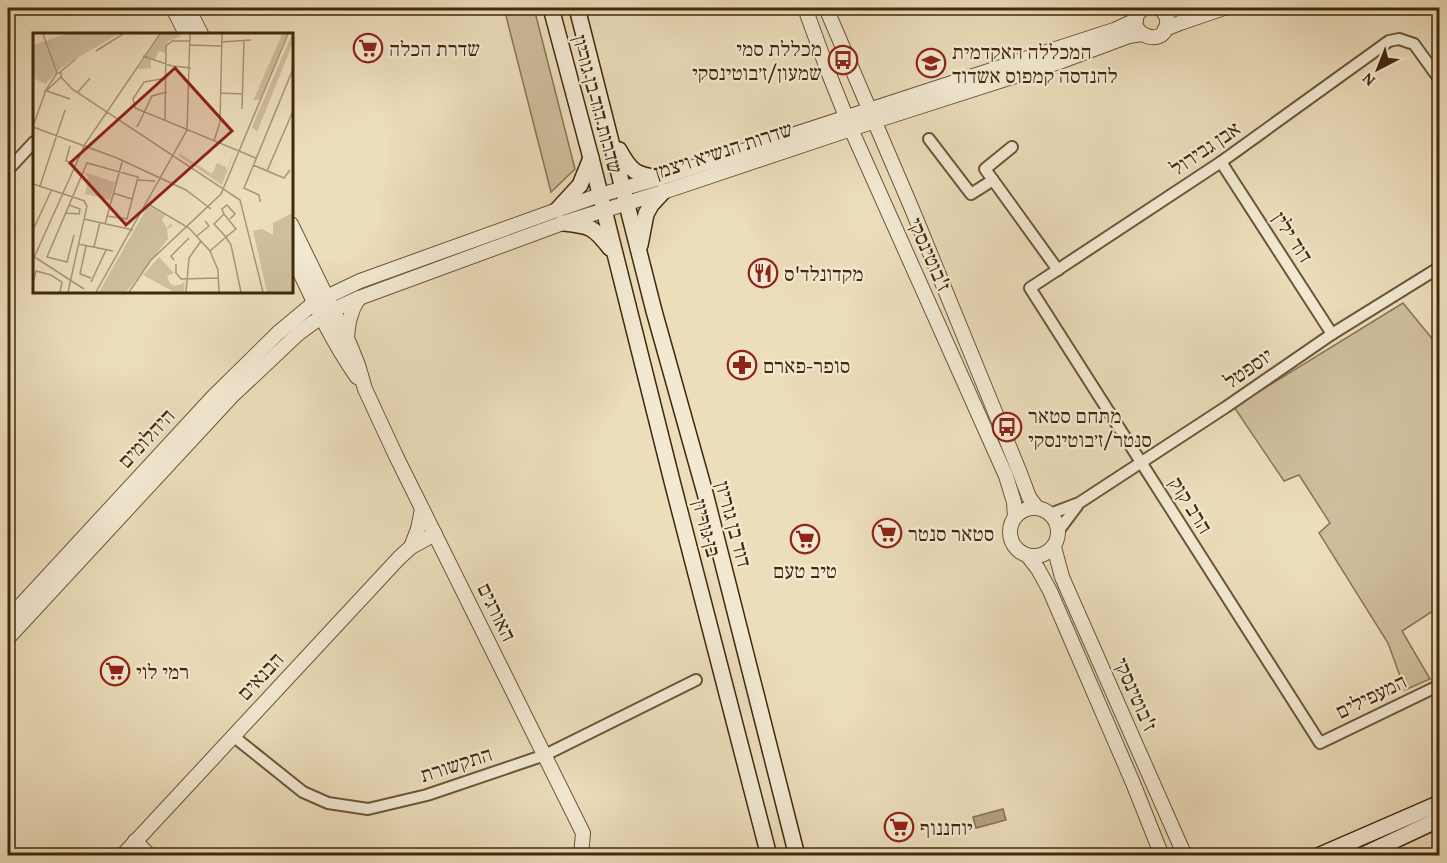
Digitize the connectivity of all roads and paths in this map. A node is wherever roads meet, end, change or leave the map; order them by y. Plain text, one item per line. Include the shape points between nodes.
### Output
1 (173, 8) edge
2 (188, 8) edge
3 (551, 8) edge
4 (578, 8) edge
5 (806, 8) edge
6 (826, 8) edge
7 (1183, 8) edge
8 (1224, 8) edge
9 (1161, 9) edge
10 (1139, 12) edge
11 (1166, 30) junction
12 (186, 33) edge
13 (200, 33) edge
14 (1142, 34) junction
15 (1440, 80) edge
16 (872, 115) junction
17 (849, 123) junction
18 (610, 136) junction
19 (929, 139) dead end
20 (33, 143) edge
21 (1012, 147) dead end
22 (591, 158) junction
23 (1221, 162) junction
24 (8, 170) edge
25 (993, 180) junction
26 (662, 185) junction
27 (600, 195) junction
28 (626, 196) junction
29 (604, 211) junction
30 (560, 216) junction
31 (292, 226) edge
32 (638, 251) junction
33 (615, 254) junction
34 (292, 256) edge
35 (1440, 267) edge
36 (1058, 270) junction
37 (315, 273) junction
38 (347, 287) junction
39 (1030, 288) joint
40 (359, 298) junction
41 (320, 300) junction
42 (326, 314) junction
43 (1332, 334) junction
44 (347, 341) junction
45 (365, 389) junction
46 (1141, 463) junction
47 (1079, 503) junction
48 (423, 509) junction
49 (1043, 511) junction
50 (1015, 518) junction
51 (1059, 530) junction
52 (435, 534) junction
53 (411, 547) junction
54 (1054, 547) junction
55 (1028, 556) junction
56 (8, 619) edge
57 (8, 638) edge
58 (696, 680) dead end
59 (1440, 685) edge
60 (233, 736) junction
61 (1320, 743) joint
62 (545, 755) junction
63 (1440, 803) edge
64 (1440, 819) edge
65 (135, 841) junction
66 (122, 855) edge
67 (150, 855) edge
68 (581, 855) edge
69 (770, 855) edge
70 (797, 855) edge
71 (1162, 855) edge
72 (1185, 855) edge
73 (1318, 855) edge
74 (1361, 855) edge

1 - 12 street
2 - 13 street
3 - 22 main road, שדרות דוד בן גוריון
4 - 18 main road
5 - 17 street, ז'בוטינסקי
6 - 16 street, ז'בוטינסקי
7 - 9 street
8 - 11 street
9 - 11 street via 1167,18
10 - 14 street via 1137,28
10 - 16 street via 1114,30
11 - 14 street, שדרות הנשיא ויצמן via 1155,37
14 - 16 street, שדרות הנשיא ויצמן via 1062,62
15 - 23 street, אבן גבירול via 1414,44 1399,39 1389,41
16 - 17 street, שדרות הנשיא ויצמן
16 - 49 street, ז'בוטינסקי via 1026,490
17 - 26 street, שדרות הנשיא ויצמן
17 - 50 street, ז'בוטינסקי via 1006,476
18 - 26 main road via 625,162
18 - 28 main road, שדרות דוד בן גוריון
19 - 25 street via 971,194
20 - 24 street
21 - 25 street via 985,169
22 - 27 main road, שדרות דוד בן גוריון
22 - 30 main road via 580,185
23 - 36 street, אבן גבירול
23 - 43 street, דוד ילין
25 - 36 street
26 - 28 street, שדרות הנשיא ויצמן
26 - 32 main road via 646,214
27 - 28 street, שדרות הנשיא ויצמן
27 - 29 main road, שדרות דוד בן גוריון
27 - 30 street, שדרות הנשיא ויצמן
28 - 29 street, שדרות הנשיא ויצמן
28 - 32 main road, דוד בן גוריון
29 - 30 street, שדרות הנשיא ויצמן
29 - 33 main road, בן גוריון
30 - 33 main road via 600,234
30 - 38 street, שדרות הנשיא ויצמן
30 - 40 street, שדרות הנשיא ויצמן
31 - 37 street, האורגים
32 - 70 main road, דוד בן גוריון via 705,493
33 - 69 main road, בן גוריון
34 - 41 street, האורגים
35 - 43 street, יוספטל
36 - 39 street, אבן גבירול
37 - 38 street
37 - 41 street, האורגים
38 - 41 street, שדרות הנשיא ויצמן
39 - 46 street, הרב קוק
40 - 42 street, שדרות הנשיא ויצמן
40 - 44 street via 352,308
41 - 42 street, האורגים
41 - 56 street, היהלומים via 278,333 213,397
42 - 44 street, האורגים
42 - 45 street, האורגים via 347,364
42 - 57 street, היהלומים via 299,333 232,396
43 - 46 street, יוספטל
44 - 45 street, האורגים
45 - 48 street, האורגים
46 - 47 street, יוספטל
46 - 61 street, הרב קוק
47 - 49 street, יוספטל
47 - 51 street, יוספטל
48 - 52 street, האורגים
48 - 53 street
49 - 50 street via 1023,511
49 - 51 street via 1057,522
50 - 55 street via 1011,539 1017,550
51 - 54 street
52 - 53 street, הבנאים
52 - 62 street, האורגים
53 - 60 street, הבנאים
54 - 55 street via 1042,556
54 - 72 street, ז'בוטינסקי via 1062,577
55 - 71 street, ז'בוטינסקי via 1050,591
58 - 62 street, התקשורת
59 - 61 street, המעפילים
60 - 62 street, התקשורת via 303,792 328,803 368,809 427,795
60 - 65 street, הבנאים
62 - 68 street, האורגים via 583,833
63 - 73 main road
64 - 74 main road
65 - 66 street, הבנאים
65 - 67 street

